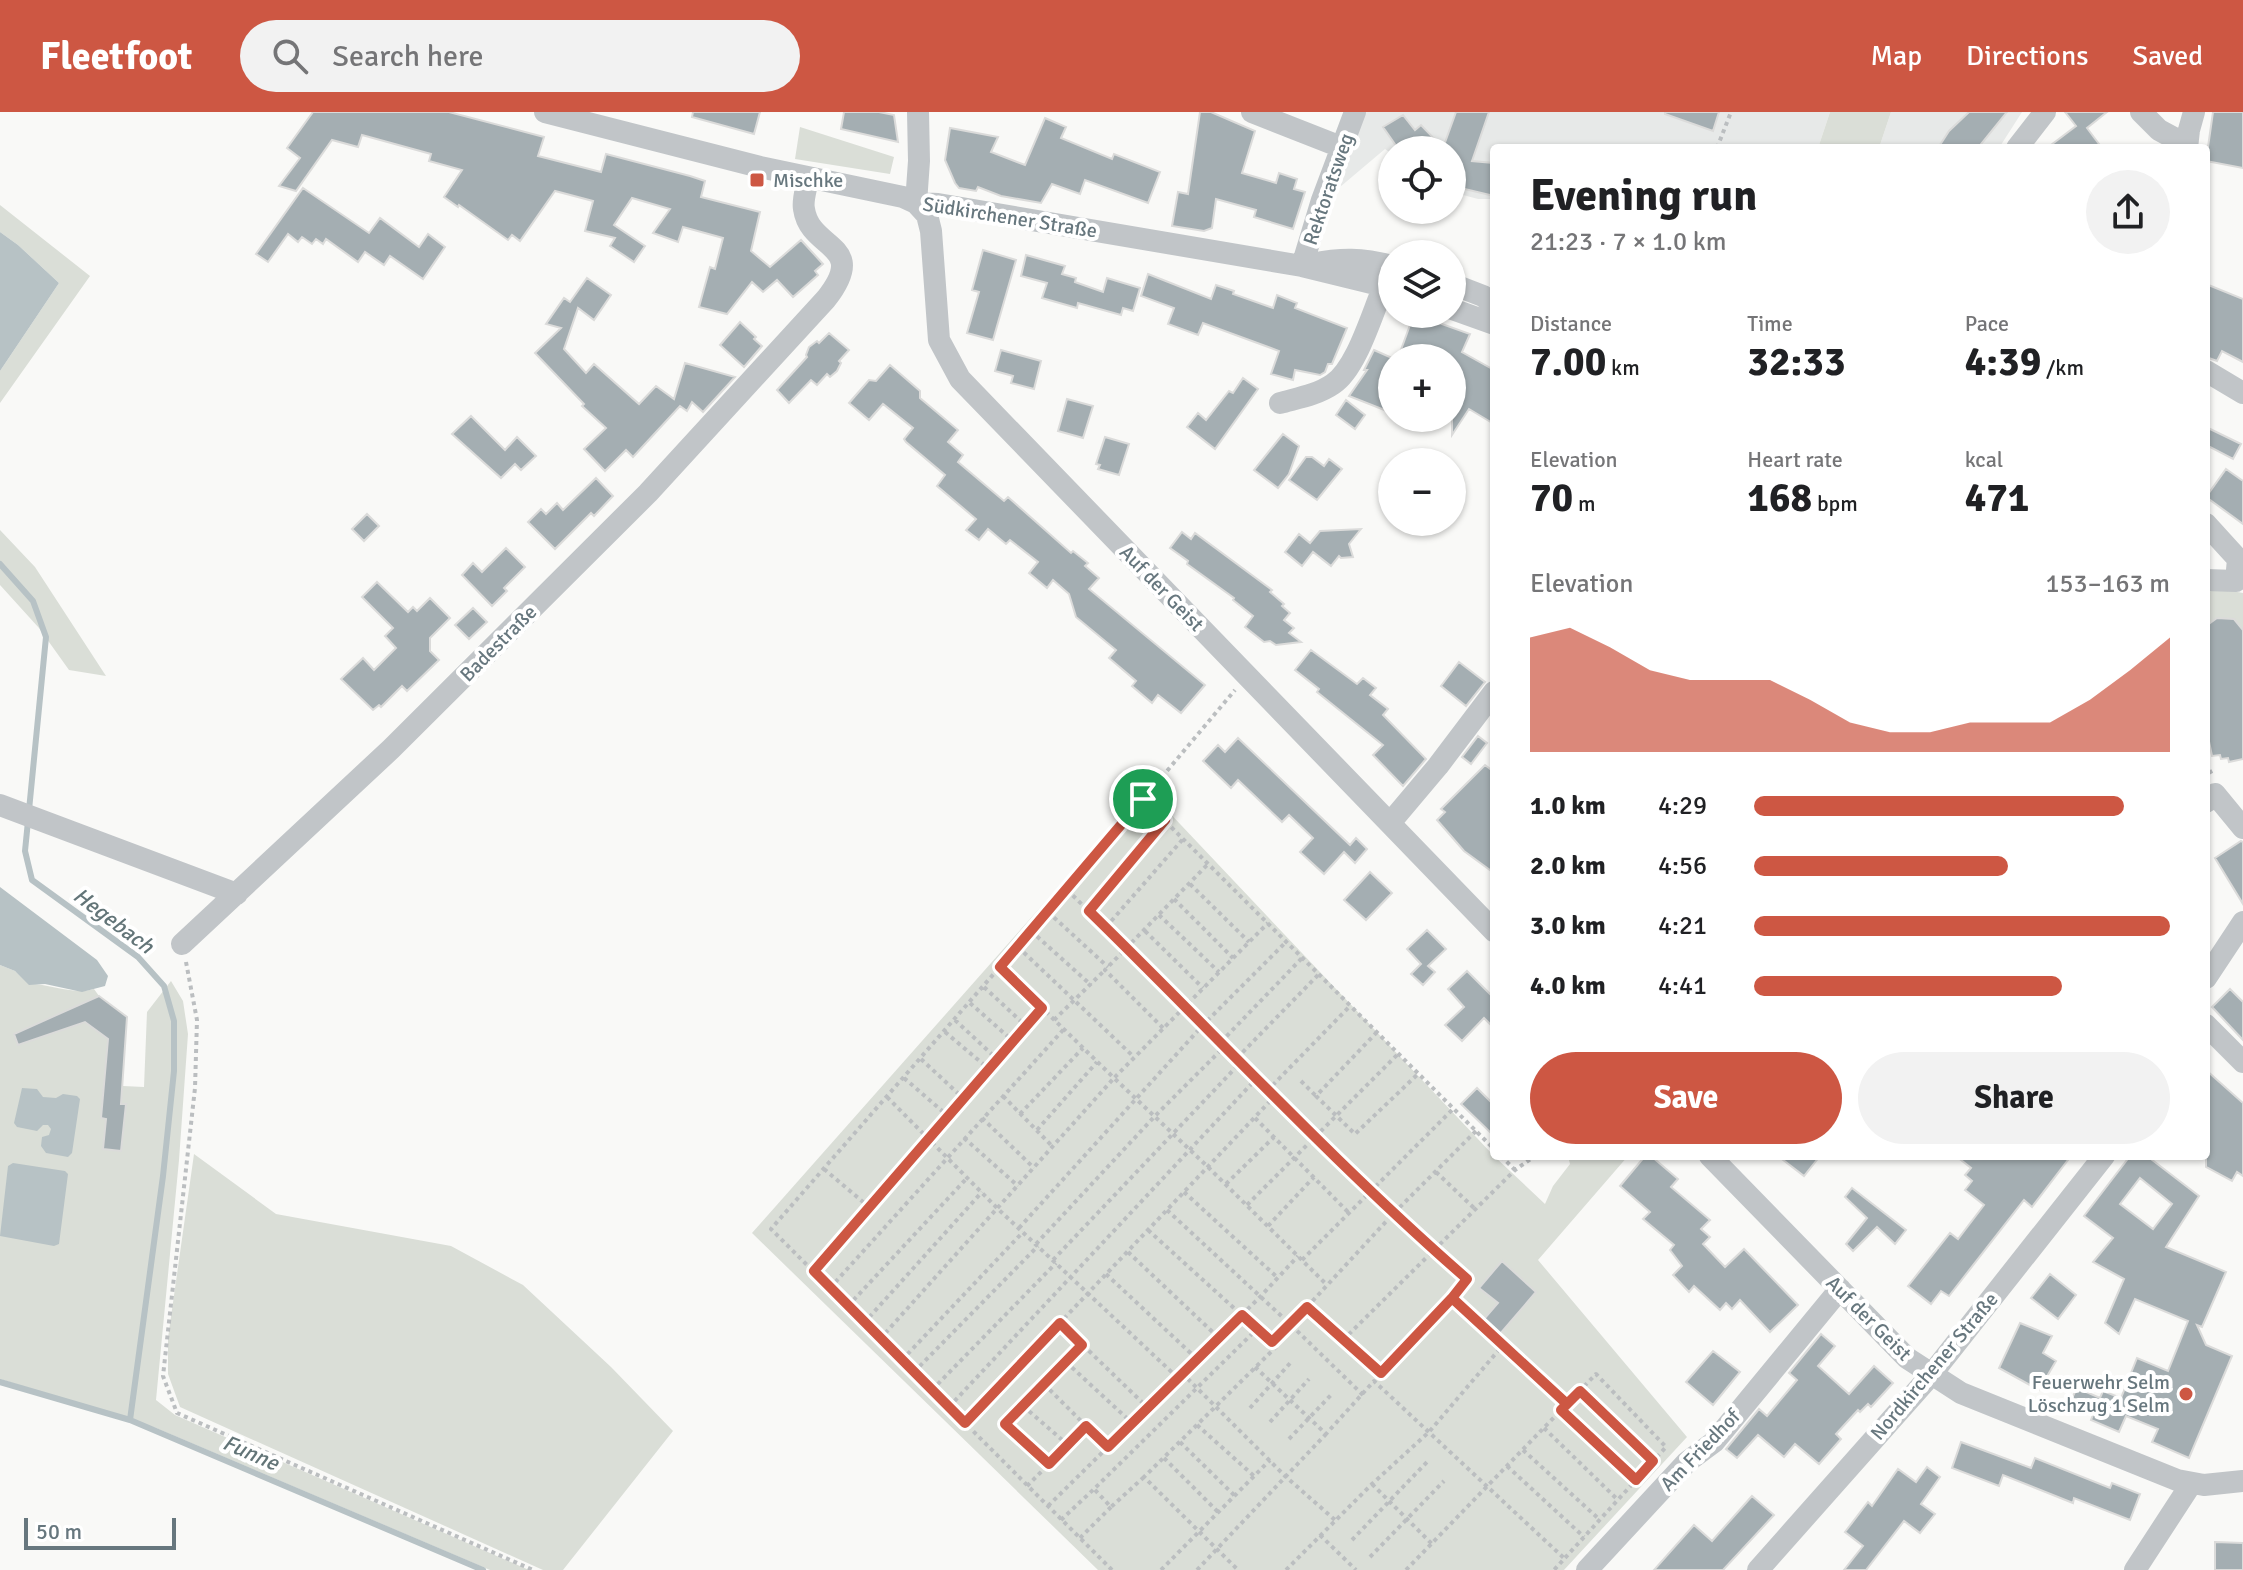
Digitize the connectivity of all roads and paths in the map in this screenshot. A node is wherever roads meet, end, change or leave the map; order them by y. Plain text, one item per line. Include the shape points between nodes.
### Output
1 (545, 112) edge
2 (918, 112) edge
3 (1252, 112) edge
4 (1355, 112) edge
5 (1731, 112) edge
6 (2045, 112) edge
7 (2141, 112) edge
8 (2194, 112) edge
9 (1719, 144) edge
10 (2020, 144) edge
11 (2184, 144) edge
12 (2187, 144) edge
13 (1341, 147) junction
14 (808, 178) junction
15 (916, 203) junction
16 (1302, 266) junction
17 (1378, 278) edge
18 (1466, 289) edge
19 (1490, 301) edge
20 (1378, 304) edge
21 (1466, 314) edge
22 (1490, 323) edge
23 (2210, 373) edge
24 (2243, 393) edge
25 (1280, 403) dead end
26 (2210, 528) edge
27 (2210, 580) edge
28 (2240, 583) edge
29 (1248, 677) junction
30 (1490, 697) edge
31 (2210, 798) edge
32 (1143, 799) junction
33 (7, 807) edge
34 (1165, 820) junction
35 (1390, 823) junction
36 (2243, 828) edge
37 (1183, 839) junction
38 (1209, 864) junction
39 (1190, 884) junction
40 (1067, 890) junction
41 (237, 894) junction
42 (1174, 899) junction
43 (1089, 911) junction
44 (1048, 912) junction
45 (1159, 915) junction
46 (2243, 922) edge
47 (1268, 923) junction
48 (1106, 927) junction
49 (1490, 927) edge
50 (1144, 930) junction
51 (1031, 931) junction
52 (1249, 942) junction
53 (1286, 942) junction
54 (182, 944) joint
55 (1018, 947) junction
56 (1127, 948) junction
57 (1233, 958) junction
58 (1302, 958) junction
59 (1000, 967) junction
60 (1107, 968) junction
61 (1219, 972) junction
62 (2210, 972) edge
63 (1319, 974) junction
64 (1091, 985) junction
65 (983, 986) junction
66 (1203, 988) junction
67 (1074, 1000) junction
68 (969, 1002) junction
69 (1350, 1006) junction
70 (1184, 1007) junction
71 (1042, 1008) junction
72 (954, 1020) junction
73 (1054, 1020) junction
74 (1203, 1025) junction
75 (1026, 1026) junction
76 (1163, 1028) junction
77 (1064, 1029) junction
78 (2210, 1029) edge
79 (944, 1031) junction
80 (1377, 1032) junction
81 (1013, 1041) junction
82 (1223, 1044) junction
83 (1083, 1048) junction
84 (1398, 1054) junction
85 (1134, 1057) junction
86 (921, 1058) junction
87 (997, 1059) junction
88 (1239, 1060) junction
89 (1097, 1062) junction
90 (2243, 1062) edge
91 (989, 1069) junction
92 (1418, 1074) junction
93 (903, 1078) junction
94 (1114, 1078) junction
95 (1256, 1079) junction
96 (1301, 1081) dead end
97 (1267, 1091) junction
98 (1003, 1096) junction
99 (1316, 1096) junction
100 (887, 1097) junction
101 (963, 1098) junction
102 (1273, 1098) junction
103 (1136, 1100) junction
104 (1453, 1109) junction
105 (1020, 1114) junction
106 (948, 1116) junction
107 (1155, 1116) junction
108 (1335, 1117) junction
109 (982, 1118) junction
110 (1255, 1118) junction
111 (1486, 1128) dead end
112 (1037, 1130) junction
113 (1172, 1133) junction
114 (1478, 1133) junction
115 (929, 1137) junction
116 (1274, 1137) junction
117 (964, 1138) junction
118 (1314, 1138) junction
119 (1490, 1145) edge
120 (1053, 1147) junction
121 (1189, 1149) junction
122 (947, 1156) junction
123 (1294, 1157) junction
124 (1505, 1160) edge
125 (1529, 1160) edge
126 (1714, 1160) edge
127 (2101, 1160) edge
128 (1208, 1167) junction
129 (1034, 1168) junction
130 (824, 1169) junction
131 (1515, 1170) junction
132 (1436, 1172) junction
133 (1314, 1177) junction
134 (967, 1178) junction
135 (1226, 1184) junction
136 (1018, 1186) junction
137 (982, 1192) junction
138 (1184, 1192) junction
139 (1370, 1192) junction
140 (1247, 1205) junction
141 (869, 1207) junction
142 (998, 1209) junction
143 (1475, 1209) junction
144 (1167, 1210) junction
145 (1349, 1213) junction
146 (1393, 1214) junction
147 (1268, 1226) junction
148 (1021, 1230) junction
149 (1148, 1230) junction
150 (1037, 1245) junction
151 (1434, 1250) junction
152 (1128, 1252) junction
153 (1300, 1258) junction
154 (1055, 1261) junction
155 (814, 1271) junction
156 (1106, 1274) junction
157 (1071, 1277) junction
158 (1278, 1278) junction
159 (1327, 1285) junction
160 (830, 1288) junction
161 (1840, 1289) junction
162 (1088, 1293) junction
163 (1260, 1297) junction
164 (1452, 1298) junction
165 (848, 1306) junction
166 (1307, 1307) junction
167 (1242, 1315) junction
168 (864, 1323) junction
169 (1060, 1323) junction
170 (1290, 1324) junction
171 (1257, 1329) junction
172 (1219, 1338) junction
173 (880, 1339) junction
174 (1343, 1340) junction
175 (1272, 1342) junction
176 (1082, 1345) junction
177 (1503, 1345) junction
178 (1197, 1359) junction
179 (902, 1360) junction
180 (1292, 1361) dead end
181 (1065, 1362) junction
182 (1255, 1367) junction
183 (914, 1372) junction
184 (1182, 1373) junction
185 (1381, 1373) junction
186 (1931, 1375) junction
187 (1178, 1378) junction
188 (1309, 1379) dead end
189 (1374, 1381) junction
190 (1271, 1383) junction
191 (1044, 1384) junction
192 (1197, 1387) junction
193 (932, 1390) junction
194 (1580, 1391) junction
195 (1331, 1395) dead end
196 (1363, 1395) junction
197 (1290, 1400) junction
198 (1567, 1404) junction
199 (1023, 1406) junction
200 (948, 1407) junction
201 (1148, 1407) junction
202 (1215, 1407) junction
203 (1250, 1408) dead end
204 (1561, 1410) junction
205 (1309, 1418) junction
206 (1270, 1422) dead end
207 (965, 1423) junction
208 (1132, 1423) junction
209 (1197, 1425) junction
210 (1086, 1426) junction
211 (1544, 1428) junction
212 (1429, 1432) junction
213 (1326, 1434) junction
214 (1289, 1439) dead end
215 (1180, 1442) junction
216 (1068, 1445) junction
217 (1108, 1447) junction
218 (1523, 1450) junction
219 (1164, 1458) junction
220 (1270, 1460) junction
221 (1653, 1461) junction
222 (1427, 1462) dead end
223 (1049, 1464) junction
224 (1507, 1466) junction
225 (1254, 1476) junction
226 (1285, 1476) junction
227 (1144, 1477) junction
228 (1636, 1480) junction
229 (1444, 1481) dead end
230 (2243, 1481) edge
231 (1372, 1484) junction
232 (2191, 1484) junction
233 (1027, 1486) junction
234 (1487, 1487) junction
235 (1094, 1489) junction
236 (1235, 1496) junction
237 (1618, 1500) junction
238 (1391, 1502) junction
239 (1047, 1506) junction
240 (1111, 1507) junction
241 (1219, 1513) junction
242 (1061, 1520) junction
243 (1335, 1520) junction
244 (1408, 1520) junction
245 (1600, 1520) junction
246 (1200, 1532) junction
247 (1320, 1535) junction
248 (1584, 1537) junction
249 (1080, 1538) junction
250 (1352, 1540) dead end
251 (1432, 1544) junction
252 (1216, 1549) junction
253 (1370, 1557) dead end
254 (1564, 1559) junction
255 (1578, 1567) edge
256 (1410, 1569) edge
257 (533, 1570) edge
258 (1112, 1570) edge
259 (1161, 1570) edge
260 (1197, 1570) edge
261 (1238, 1570) edge
262 (1286, 1570) edge
263 (1356, 1570) edge
264 (1554, 1570) edge
265 (1758, 1570) edge
266 (2135, 1570) edge

1 - 14 street, Südkirchener Straße
2 - 15 street
3 - 13 street
4 - 13 street, Rektoratsweg
5 - 9 path
6 - 10 street
7 - 11 street
8 - 12 street
13 - 16 street, Rektoratsweg
14 - 15 street, Südkirchener Straße
14 - 41 street, Badestraße via 803,208 810,224 840,255 840,281 833,290 648,493
15 - 16 street, Südkirchener Straße
15 - 29 street, Auf der Geist via 927,215 931,231 939,340 960,379
16 - 17 street, Südkirchener Straße
18 - 19 street
20 - 25 street, Südkirchener Straße via 1349,368 1335,383
21 - 22 street
23 - 24 street
26 - 28 street via 2238,559
27 - 28 street
29 - 32 path
29 - 35 street, Auf der Geist
30 - 35 street
31 - 36 street via 2215,794
32 - 34 path
32 - 40 path
33 - 41 street
34 - 37 path
34 - 43 path
35 - 49 street, Auf der Geist
37 - 38 path
37 - 48 path
38 - 39 path
38 - 47 path
39 - 42 path
39 - 52 path
40 - 43 path
40 - 44 path
41 - 54 street, Badestraße
42 - 45 path
42 - 57 path
43 - 48 path
44 - 51 path
44 - 60 path
45 - 50 path
45 - 61 path
46 - 62 street
47 - 52 path
47 - 53 path
48 - 56 path
50 - 56 path
50 - 66 path
51 - 55 path
51 - 64 path
52 - 57 path
53 - 58 path
53 - 74 path
54 - 257 path via 197,1020 195,1088 163,1376 177,1413
55 - 59 path
55 - 67 path
56 - 60 path
56 - 70 path
57 - 61 path
58 - 63 path
58 - 82 path
59 - 65 path
59 - 71 path
60 - 64 path
60 - 76 path
61 - 66 path
63 - 69 path
63 - 88 path
64 - 67 path
65 - 68 path
65 - 75 path
66 - 70 path
67 - 73 path
67 - 85 path
68 - 72 path
68 - 81 path
69 - 80 path
69 - 97 path
70 - 74 path
70 - 76 path
71 - 73 path
71 - 75 path
72 - 79 path
72 - 87 path
73 - 77 path
74 - 82 path
74 - 103 path
75 - 81 path
76 - 85 path
77 - 83 path
77 - 98 path
78 - 90 street
79 - 86 path
79 - 91 path
80 - 84 path
80 - 99 path
81 - 87 path
82 - 88 path
82 - 107 path
83 - 89 path
83 - 105 path
84 - 92 path
84 - 108 path
85 - 94 path
86 - 93 path
86 - 101 path
87 - 91 path
88 - 95 path
88 - 113 path
89 - 94 path
89 - 112 path
91 - 101 path
92 - 104 path
92 - 108 path via 1355,1134
93 - 100 path
93 - 106 path
94 - 103 path
94 - 120 path
95 - 97 path
95 - 121 path
96 - 99 path
97 - 102 path
98 - 105 path
98 - 109 path
99 - 108 path
100 - 115 path
100 - 130 path
101 - 106 path
102 - 110 path
102 - 118 path
103 - 107 path
103 - 148 path
104 - 114 path
104 - 139 path
105 - 112 path
106 - 115 path
107 - 113 path
107 - 150 path
108 - 118 path
109 - 117 path
109 - 129 path
110 - 116 path
110 - 128 path
111 - 114 path
112 - 120 path
113 - 121 path
113 - 154 path
114 - 119 path
114 - 132 path
115 - 122 path
115 - 141 path
116 - 123 path
116 - 135 path
117 - 122 path
117 - 136 path
118 - 123 path
118 - 139 path
120 - 129 path
121 - 128 path
121 - 157 path
122 - 134 path
122 - 160 path
123 - 133 path
123 - 140 path
124 - 131 path
125 - 131 path
126 - 161 street, Auf der Geist
127 - 186 street, Nordkirchener Straße
128 - 135 path
128 - 138 path
129 - 136 path
130 - 141 path
130 - 155 path via 771,1229
131 - 143 path
132 - 143 path
132 - 146 path
133 - 145 path
133 - 147 path
134 - 137 path
134 - 165 path
135 - 140 path
136 - 142 path
137 - 142 path
137 - 168 path
138 - 144 path
138 - 158 path
139 - 145 path
139 - 146 path
140 - 147 path
141 - 155 path
142 - 148 path
142 - 173 path
143 - 151 path
144 - 149 path
144 - 163 path
145 - 153 path
146 - 151 path
146 - 159 path
147 - 153 path
148 - 150 path
148 - 179 path
149 - 152 path
149 - 167 path
150 - 154 path
150 - 183 path
151 - 164 path via 1467,1279
151 - 174 path
152 - 156 path
152 - 172 path
153 - 158 path
153 - 159 path
154 - 157 path
154 - 193 path
155 - 160 path
156 - 162 path
156 - 178 path
157 - 162 path
157 - 200 path
158 - 163 path
159 - 166 path
160 - 165 path
161 - 186 street, Auf der Geist via 1907,1358
161 - 255 street, Am Friedhof via 1714,1442
162 - 169 path
162 - 187 path
163 - 167 path
163 - 170 path
164 - 177 path
164 - 185 path
165 - 168 path
166 - 170 path
166 - 174 path
167 - 171 path
167 - 172 path
168 - 173 path
169 - 176 path
169 - 207 path
170 - 175 path
170 - 196 path
171 - 175 path
171 - 192 path
172 - 178 path
173 - 179 path
174 - 185 path
175 - 182 path via 1277,1346
176 - 181 path
176 - 201 path
177 - 198 path
177 - 212 path
178 - 184 path
179 - 183 path
180 - 190 path
181 - 191 path
181 - 208 path
182 - 190 path
182 - 202 path
183 - 193 path
184 - 187 path
184 - 192 path
185 - 189 path
186 - 232 street, Auf der Geist via 1961,1393
186 - 265 street, Nordkirchener Straße
187 - 201 path
188 - 197 path
189 - 196 path
189 - 212 path
190 - 197 path
190 - 203 path
191 - 199 path
191 - 210 path
192 - 202 path
192 - 235 path
193 - 200 path
194 - 198 path
194 - 221 path
194 - 221 path via 1596,1374 1666,1447
195 - 205 path
196 - 213 path
197 - 205 path
197 - 206 path
198 - 204 path
199 - 216 path
199 - 223 path via 1005,1424
200 - 207 path
201 - 208 path
202 - 209 path
202 - 220 path
204 - 211 path
204 - 228 path
205 - 213 path
205 - 214 path
207 - 233 path
208 - 217 path
209 - 215 path
209 - 225 path
210 - 216 path
210 - 217 path
211 - 218 path
211 - 237 path
212 - 231 path
212 - 234 path
213 - 226 path
215 - 219 path
215 - 236 path
216 - 223 path
217 - 239 path
218 - 224 path
218 - 245 path
219 - 227 path
219 - 241 path
220 - 225 path
220 - 226 path
221 - 228 path
222 - 238 path
223 - 233 path
224 - 234 path
224 - 248 path
225 - 236 path
226 - 243 path
226 - 252 path
227 - 240 path
227 - 246 path
228 - 237 path
229 - 244 path
230 - 232 street, Auf der Geist
231 - 238 path
231 - 243 path
232 - 266 street
233 - 239 path
234 - 251 path
234 - 254 path
235 - 240 path
235 - 242 path
236 - 241 path
237 - 245 path
238 - 244 path
238 - 250 path
239 - 242 path
240 - 249 path
241 - 246 path
242 - 249 path
243 - 247 path
244 - 251 path
244 - 253 path
245 - 248 path
246 - 252 path
246 - 259 path
247 - 262 path
247 - 263 path
248 - 254 path
249 - 258 path
251 - 256 path
252 - 260 path
252 - 261 path
254 - 255 path
254 - 264 path

